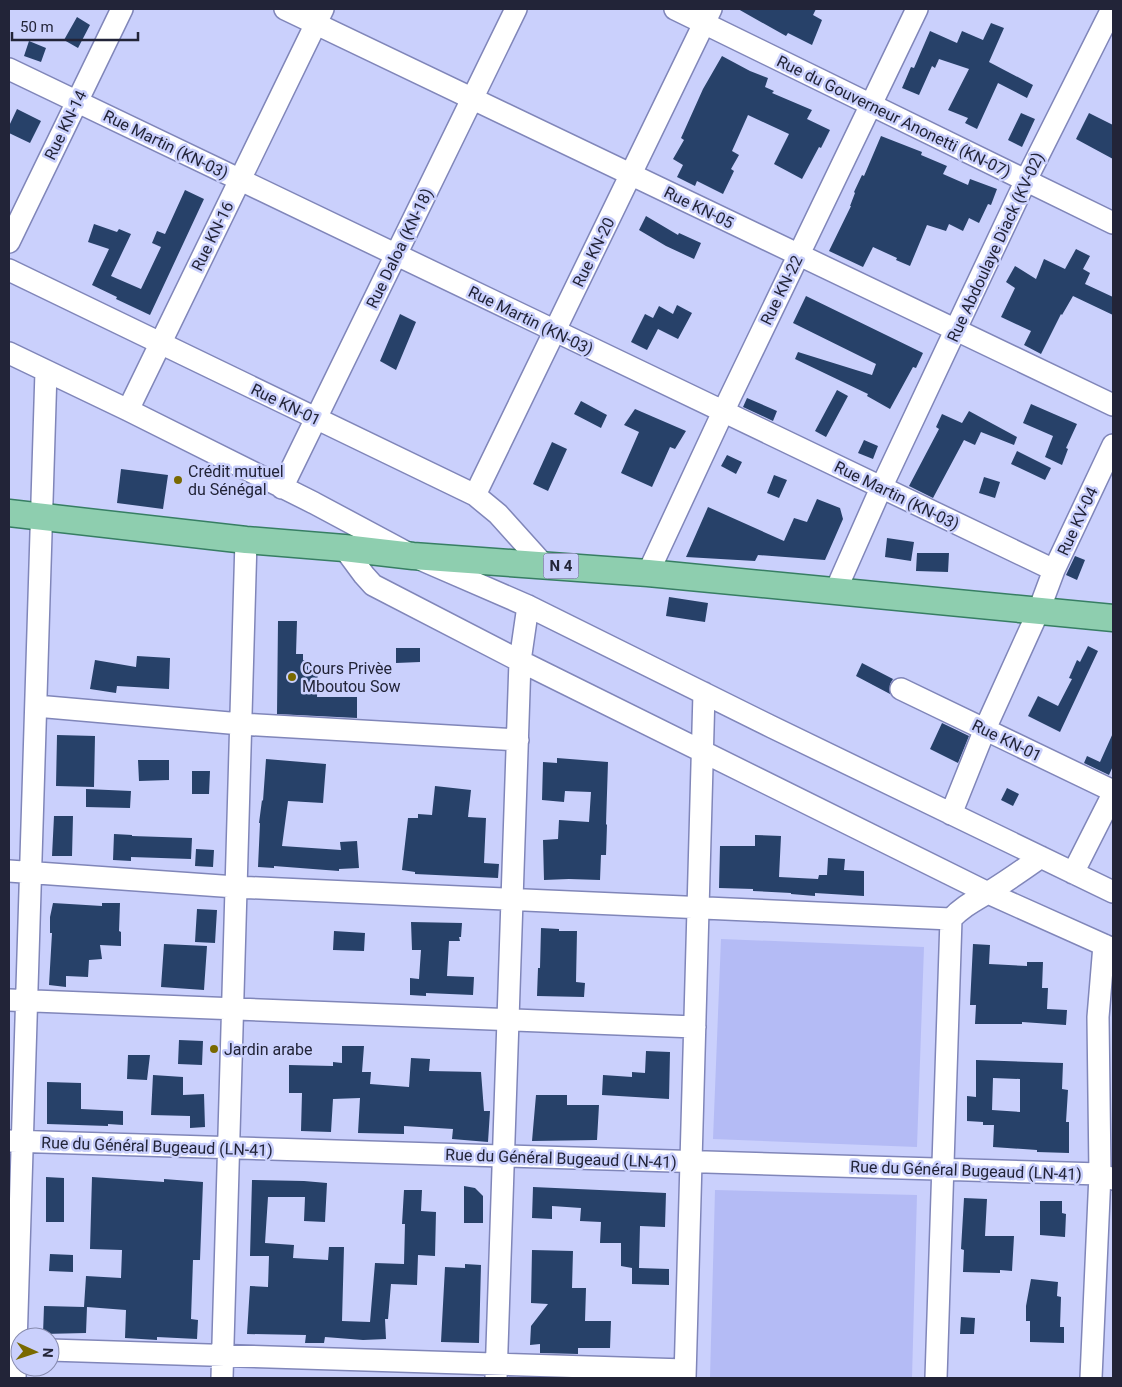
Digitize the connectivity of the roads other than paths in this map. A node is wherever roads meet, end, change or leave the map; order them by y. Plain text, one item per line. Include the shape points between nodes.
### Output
1 (122, 9) edge
2 (285, 9) edge
3 (516, 9) edge
4 (675, 9) edge
5 (917, 9) edge
6 (1106, 14) edge
7 (319, 16) edge
8 (707, 16) edge
9 (9, 69) edge
10 (472, 98) junction
11 (77, 102) junction
12 (871, 104) junction
13 (630, 174) junction
14 (240, 180) junction
15 (1026, 180) junction
16 (1113, 223) edge
17 (9, 242) edge
18 (396, 255) junction
19 (799, 255) junction
20 (9, 270) edge
21 (956, 330) junction
22 (554, 331) junction
23 (160, 343) junction
24 (9, 353) edge
25 (46, 371) junction
26 (1113, 405) edge
27 (128, 410) junction
28 (723, 412) junction
29 (316, 419) junction
30 (1113, 445) edge
31 (282, 488) junction
32 (881, 488) junction
33 (475, 495) junction
34 (9, 513) edge
35 (42, 516) junction
36 (246, 540) junction
37 (344, 548) junction
38 (413, 556) junction
39 (543, 564) junction
40 (1054, 570) junction
41 (648, 573) junction
42 (835, 592) junction
43 (528, 606) junction
44 (1039, 610) junction
45 (1113, 618) edge
46 (520, 661) junction
47 (901, 689) dead end
48 (704, 693) junction
49 (36, 706) junction
50 (241, 724) junction
51 (985, 729) junction
52 (518, 740) junction
53 (703, 751) junction
54 (1113, 792) edge
55 (951, 814) junction
56 (1041, 857) junction
57 (9, 871) edge
58 (31, 873) junction
59 (1073, 873) junction
60 (236, 887) junction
61 (1113, 892) edge
62 (988, 893) junction
63 (512, 899) junction
64 (698, 908) junction
65 (951, 919) junction
66 (1108, 947) edge
67 (18, 1000) edge
68 (233, 1009) junction
69 (508, 1020) junction
70 (695, 1027) junction
71 (16, 1141) edge
72 (229, 1148) junction
73 (504, 1156) junction
74 (691, 1162) junction
75 (942, 1169) junction
76 (1106, 1176) edge
77 (15, 1327) edge
78 (60, 1350) edge
79 (223, 1355) junction
80 (497, 1371) edge
81 (685, 1374) edge
82 (222, 1378) edge
83 (936, 1378) edge
84 (1091, 1378) edge

1 - 11 street, Rue KN-14
2 - 7 street, Rue KN-05
3 - 10 street, Rue Daloa (KN-18)
4 - 8 street, Rue du Gouverneur Anonetti (KN-07)
5 - 12 street, Rue KN-22
6 - 15 street, Rue Abdoulaye Diack (KV-02)
7 - 10 street, Rue KN-05
7 - 14 street, Rue KN-16
8 - 12 street, Rue du Gouverneur Anonetti (KN-07)
8 - 13 street, Rue KN-20
9 - 11 street, Rue Martin (KN-03)
10 - 13 street, Rue KN-05
10 - 18 street, Rue Daloa (KN-18)
11 - 14 street, Rue Martin (KN-03)
11 - 17 street, Rue KN-14
12 - 15 street, Rue du Gouverneur Anonetti (KN-07)
12 - 19 street, Rue KN-22
13 - 19 street, Rue KN-05
13 - 22 street, Rue KN-20
14 - 18 street, Rue Martin (KN-03)
14 - 23 street, Rue KN-16
15 - 16 street, Rue du Gouverneur Anonetti (KN-07)
15 - 21 street, Rue Abdoulaye Diack (KV-02)
18 - 22 street, Rue Martin (KN-03)
18 - 29 street, Rue Daloa (KN-18)
19 - 21 street, Rue KN-05
19 - 28 street, Rue KN-22
20 - 23 street, Rue KN-01
21 - 26 street, Rue KN-05
21 - 32 street, Rue Abdoulaye Diack (KV-02)
22 - 28 street, Rue Martin (KN-03)
22 - 33 street, Rue KN-20
23 - 27 street, Rue KN-16
23 - 29 street, Rue KN-01
24 - 25 street
25 - 27 street
25 - 35 street
27 - 31 street
28 - 32 street, Rue Martin (KN-03)
28 - 41 street, Rue KN-22
29 - 31 street, Rue Daloa (KN-18)
29 - 33 street, Rue KN-01
30 - 40 street, Rue KV-04
31 - 38 street
32 - 40 street, Rue Martin (KN-03)
32 - 42 street, Rue Abdoulaye Diack (KV-02)
33 - 39 street, Rue KN-01 via 498,514
34 - 35 main road, N 4
35 - 36 main road, N 4
35 - 49 street
36 - 37 main road, N 4
36 - 50 street
37 - 38 main road, N 4
37 - 46 street via 373,585
38 - 39 main road, N 4
38 - 43 street
39 - 41 main road, N 4
40 - 44 street, Rue KV-04
41 - 42 main road, N 4
42 - 44 main road, N 4
43 - 46 street
43 - 48 street
44 - 45 main road, N 4
44 - 51 street, Rue KV-04
46 - 52 street
46 - 53 street
47 - 51 street, Rue KN-01
48 - 53 street
48 - 55 street
49 - 50 street
49 - 58 street
50 - 52 street
50 - 60 street
51 - 54 street, Rue KN-01
51 - 55 street, Rue KV-04
52 - 63 street
53 - 62 street
53 - 64 street
54 - 59 street
55 - 56 street
56 - 59 street
56 - 62 street
57 - 58 street
58 - 60 street
58 - 67 street
59 - 61 street
60 - 63 street
60 - 68 street
62 - 65 street via 966,905
62 - 66 street
63 - 64 street
63 - 69 street
64 - 65 street
64 - 70 street
65 - 75 street
66 - 76 street via 1098,1017
67 - 68 street
67 - 71 street
68 - 69 street
68 - 72 street
69 - 70 street
69 - 73 street
70 - 74 street
71 - 72 street, Rue du Général Bugeaud (LN-41)
71 - 77 street
72 - 73 street, Rue du Général Bugeaud (LN-41)
72 - 79 street
73 - 74 street, Rue du Général Bugeaud (LN-41)
73 - 80 street
74 - 75 street, Rue du Général Bugeaud (LN-41)
74 - 81 street
75 - 76 street, Rue du Général Bugeaud (LN-41)
75 - 83 street
76 - 84 street
78 - 79 street
79 - 80 street
79 - 82 street
80 - 81 street

